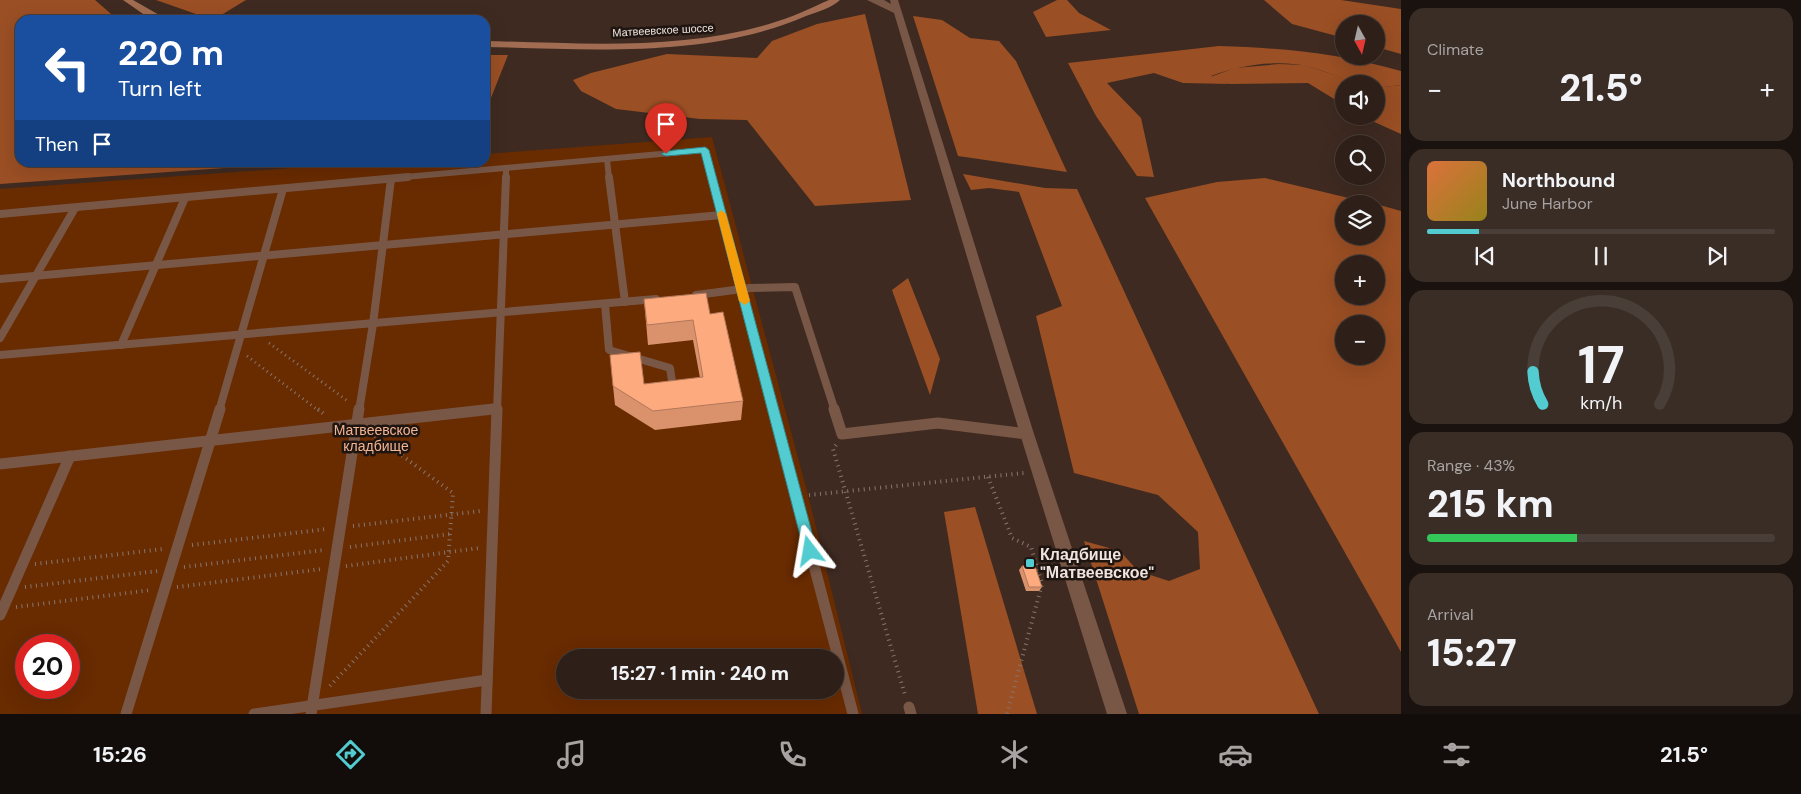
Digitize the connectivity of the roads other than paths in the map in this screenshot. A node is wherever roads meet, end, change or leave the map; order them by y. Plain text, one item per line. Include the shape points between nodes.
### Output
1 (127, 0) edge
2 (836, 0) edge
3 (871, 0) edge
4 (896, 5) edge
5 (150, 15) edge
6 (490, 44) edge
7 (607, 159) junction
8 (506, 168) junction
9 (391, 179) junction
10 (283, 189) junction
11 (185, 198) junction
12 (75, 208) junction
13 (0, 214) edge
14 (722, 215) junction
15 (615, 224) junction
16 (503, 234) junction
17 (383, 245) junction
18 (264, 256) junction
19 (156, 266) junction
20 (37, 276) junction
21 (0, 279) edge
22 (742, 289) junction
23 (683, 296) edge
24 (664, 298) edge
25 (625, 302) junction
26 (605, 304) junction
27 (500, 313) junction
28 (373, 324) junction
29 (242, 336) junction
30 (0, 338) edge
31 (121, 346) junction
32 (0, 355) edge
33 (673, 388) edge
34 (496, 409) junction
35 (357, 423) junction
36 (1027, 434) junction
37 (210, 442) junction
38 (70, 456) junction
39 (0, 464) edge
40 (1, 612) edge
41 (487, 680) junction
42 (312, 710) edge
43 (126, 714) edge
44 (254, 714) edge
45 (486, 714) edge
46 (853, 714) edge
47 (1117, 714) edge

1 - 5 main road
2 - 6 main road, Матвеевское шоссе via 767,28 719,38 650,44
3 - 4 street
4 - 36 street
7 - 8 lane
7 - 14 lane via 705,150
7 - 15 lane
8 - 9 lane
8 - 16 lane
9 - 10 lane
9 - 17 lane
10 - 11 lane
10 - 18 lane
11 - 12 lane
11 - 19 lane
12 - 13 lane
12 - 20 lane
14 - 15 lane
14 - 22 lane
15 - 16 lane
15 - 25 lane
16 - 17 lane
16 - 27 lane
17 - 18 lane
17 - 28 lane
18 - 19 lane
18 - 29 lane
19 - 20 lane
19 - 31 lane
20 - 21 lane
20 - 30 lane
22 - 23 lane
22 - 36 lane via 795,287 842,434 938,424
22 - 46 lane
24 - 25 lane
25 - 26 lane
26 - 27 lane
26 - 33 lane via 609,350 670,368
27 - 28 lane
27 - 34 lane
28 - 29 lane
28 - 35 lane
29 - 31 lane
29 - 37 lane
31 - 32 lane
34 - 35 lane
34 - 41 lane
35 - 37 lane
35 - 42 lane
36 - 47 street
37 - 38 lane
37 - 43 lane
38 - 39 lane
38 - 40 lane
41 - 42 lane
41 - 45 lane
42 - 44 lane

